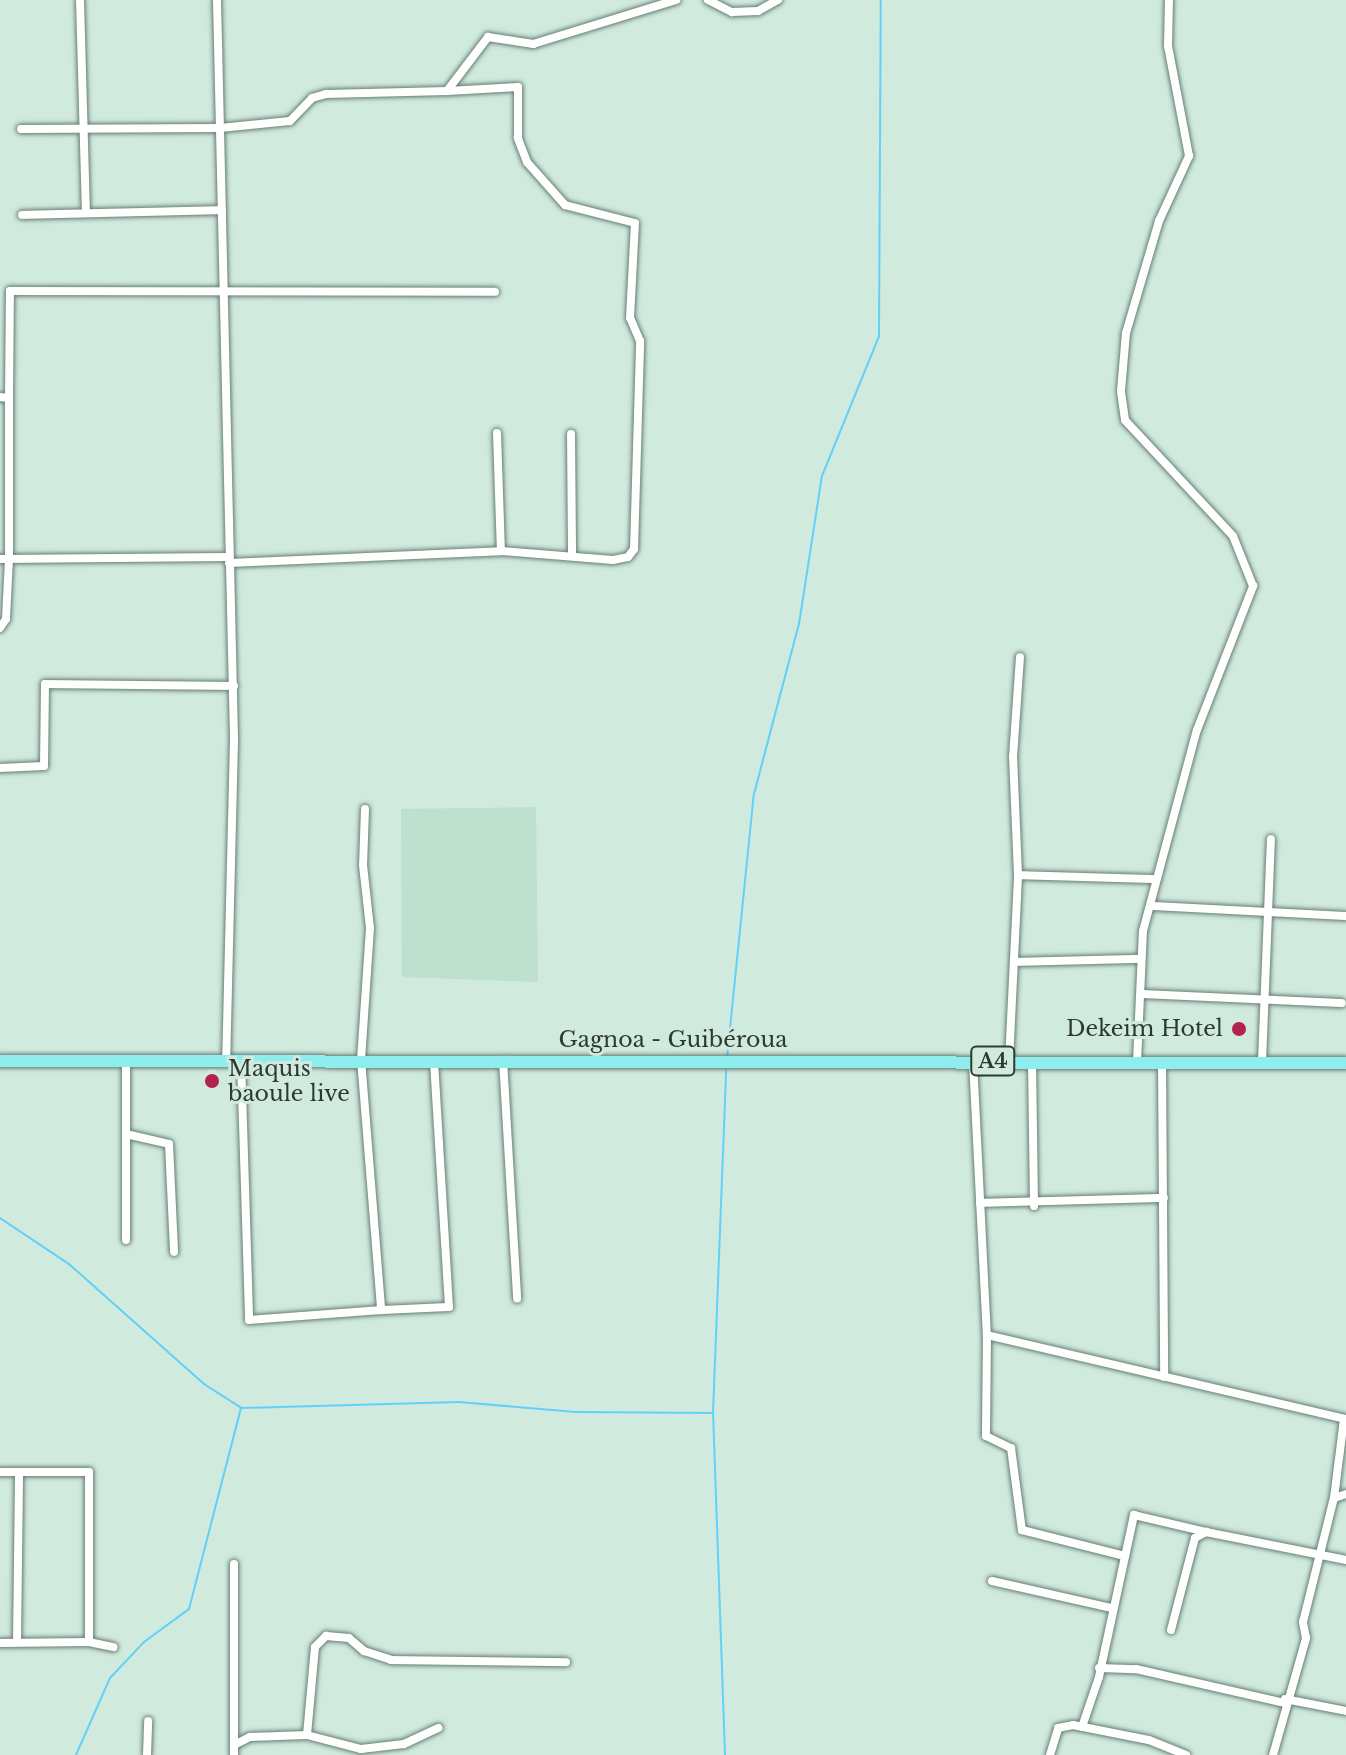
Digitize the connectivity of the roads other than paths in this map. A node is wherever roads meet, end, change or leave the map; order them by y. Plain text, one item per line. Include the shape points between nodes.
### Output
1 (80, 0) edge
2 (217, 0) edge
3 (676, 0) edge
4 (708, 0) edge
5 (778, 0) edge
6 (1169, 0) edge
7 (447, 91) junction
8 (84, 128) junction
9 (220, 128) junction
10 (21, 129) dead end
11 (222, 210) junction
12 (86, 213) junction
13 (22, 215) dead end
14 (223, 291) junction
15 (495, 292) dead end
16 (5, 397) edge
17 (497, 433) dead end
18 (571, 434) dead end
19 (5, 475) edge
20 (501, 551) junction
21 (572, 554) junction
22 (4, 559) edge
23 (229, 560) junction
24 (0, 628) edge
25 (1020, 657) dead end
26 (234, 686) junction
27 (0, 768) edge
28 (365, 809) dead end
29 (1271, 839) dead end
30 (1018, 875) junction
31 (1156, 879) junction
32 (1153, 906) junction
33 (1272, 914) junction
34 (1346, 916) edge
35 (1140, 959) junction
36 (1015, 962) junction
37 (1141, 994) junction
38 (1268, 998) junction
39 (1342, 1003) dead end
40 (361, 1059) junction
41 (434, 1059) junction
42 (126, 1060) junction
43 (226, 1060) junction
44 (241, 1060) junction
45 (503, 1060) junction
46 (0, 1061) edge
47 (973, 1061) junction
48 (1009, 1061) junction
49 (1032, 1061) junction
50 (1137, 1062) junction
51 (1162, 1062) junction
52 (1262, 1062) junction
53 (1346, 1063) edge
54 (126, 1134) junction
55 (1164, 1198) junction
56 (980, 1203) junction
57 (1034, 1206) junction
58 (126, 1240) dead end
59 (174, 1252) dead end
60 (517, 1299) dead end
61 (381, 1310) junction
62 (987, 1335) junction
63 (1164, 1377) junction
64 (0, 1472) edge
65 (19, 1473) junction
66 (1346, 1494) edge
67 (1334, 1498) junction
68 (1206, 1532) junction
69 (1320, 1555) junction
70 (1125, 1556) junction
71 (1346, 1560) edge
72 (234, 1564) dead end
73 (992, 1581) dead end
74 (1112, 1608) junction
75 (1171, 1630) dead end
76 (17, 1642) junction
77 (89, 1642) junction
78 (0, 1643) edge
79 (113, 1647) dead end
80 (566, 1662) dead end
81 (1099, 1668) junction
82 (1285, 1701) junction
83 (1346, 1711) edge
84 (148, 1721) dead end
85 (1082, 1727) junction
86 (438, 1728) dead end
87 (307, 1735) junction
88 (234, 1745) junction
89 (147, 1755) edge
90 (234, 1755) edge
91 (1050, 1755) edge
92 (1186, 1755) edge
93 (1273, 1755) edge

1 - 8 street
2 - 9 street
3 - 7 street via 533,44 488,37
4 - 5 street via 732,12 758,11
6 - 31 street via 1168,46 1189,156 1159,221 1126,333 1121,391 1125,420 1233,536 1253,586 1213,678
7 - 9 street via 326,94 312,98 290,121
7 - 21 street via 518,87 518,138 527,162 565,205 635,223 630,318 640,341 634,549 628,557 613,560
8 - 9 street
8 - 10 street
8 - 12 street
9 - 11 street
11 - 12 street
11 - 14 street
12 - 13 street
14 - 15 street
14 - 16 street via 10,291
14 - 23 street
16 - 19 street
17 - 20 street
18 - 21 street
19 - 22 street
20 - 21 street
20 - 23 street
22 - 23 street
22 - 24 street via 6,619
23 - 26 street
25 - 30 street via 1013,757
26 - 27 street via 45,684 44,766
26 - 43 street
28 - 40 street via 363,865 370,928
29 - 33 street
30 - 31 street
30 - 36 street
31 - 32 street
32 - 33 street
32 - 35 street
33 - 34 street
33 - 38 street
35 - 36 street
35 - 37 street
36 - 48 street
37 - 38 street
37 - 50 street
38 - 39 street
38 - 52 street
40 - 41 main road, Gagnoa - Guibéroua / A4
40 - 44 main road, Gagnoa - Guibéroua / A4
40 - 61 street
41 - 45 main road, Gagnoa - Guibéroua / A4
41 - 61 street via 449,1307
42 - 43 main road, Gagnoa - Guibéroua / A4
42 - 46 main road, Gagnoa - Guibéroua / A4
42 - 54 street
43 - 44 main road, Gagnoa - Guibéroua / A4
44 - 61 street via 249,1320
45 - 47 main road, Gagnoa - Guibéroua / A4
45 - 60 street
47 - 48 main road, Gagnoa - Guibéroua / A4
47 - 56 street
48 - 49 main road, Gagnoa - Guibéroua / A4
49 - 50 main road, Gagnoa - Guibéroua / A4
49 - 57 street
50 - 51 main road, Gagnoa - Guibéroua / A4
51 - 52 main road, Gagnoa - Guibéroua / A4
51 - 55 street
52 - 53 main road, Gagnoa - Guibéroua / A4
54 - 58 street
54 - 59 street via 169,1144
55 - 57 street
55 - 63 street
56 - 57 street
56 - 62 street
62 - 63 street
62 - 70 street via 984,1426 986,1436 1011,1448 1022,1530
63 - 67 street via 1344,1419
64 - 65 street
65 - 76 street
65 - 77 street via 89,1472
66 - 67 street
67 - 69 street
68 - 69 street
68 - 70 street via 1134,1515
68 - 75 street via 1195,1538
69 - 71 street
69 - 82 street via 1303,1622 1306,1638
70 - 74 street
72 - 88 street
73 - 74 street
74 - 81 street
76 - 77 street
76 - 78 street
77 - 79 street
80 - 87 street via 391,1660 364,1651 349,1638 326,1636 315,1647
81 - 82 street via 1136,1669
81 - 85 street
82 - 83 street
82 - 93 street
84 - 89 street
85 - 91 street via 1058,1728
85 - 92 street via 1149,1740
86 - 87 street via 404,1744 361,1749
87 - 88 street via 250,1737
88 - 90 street

